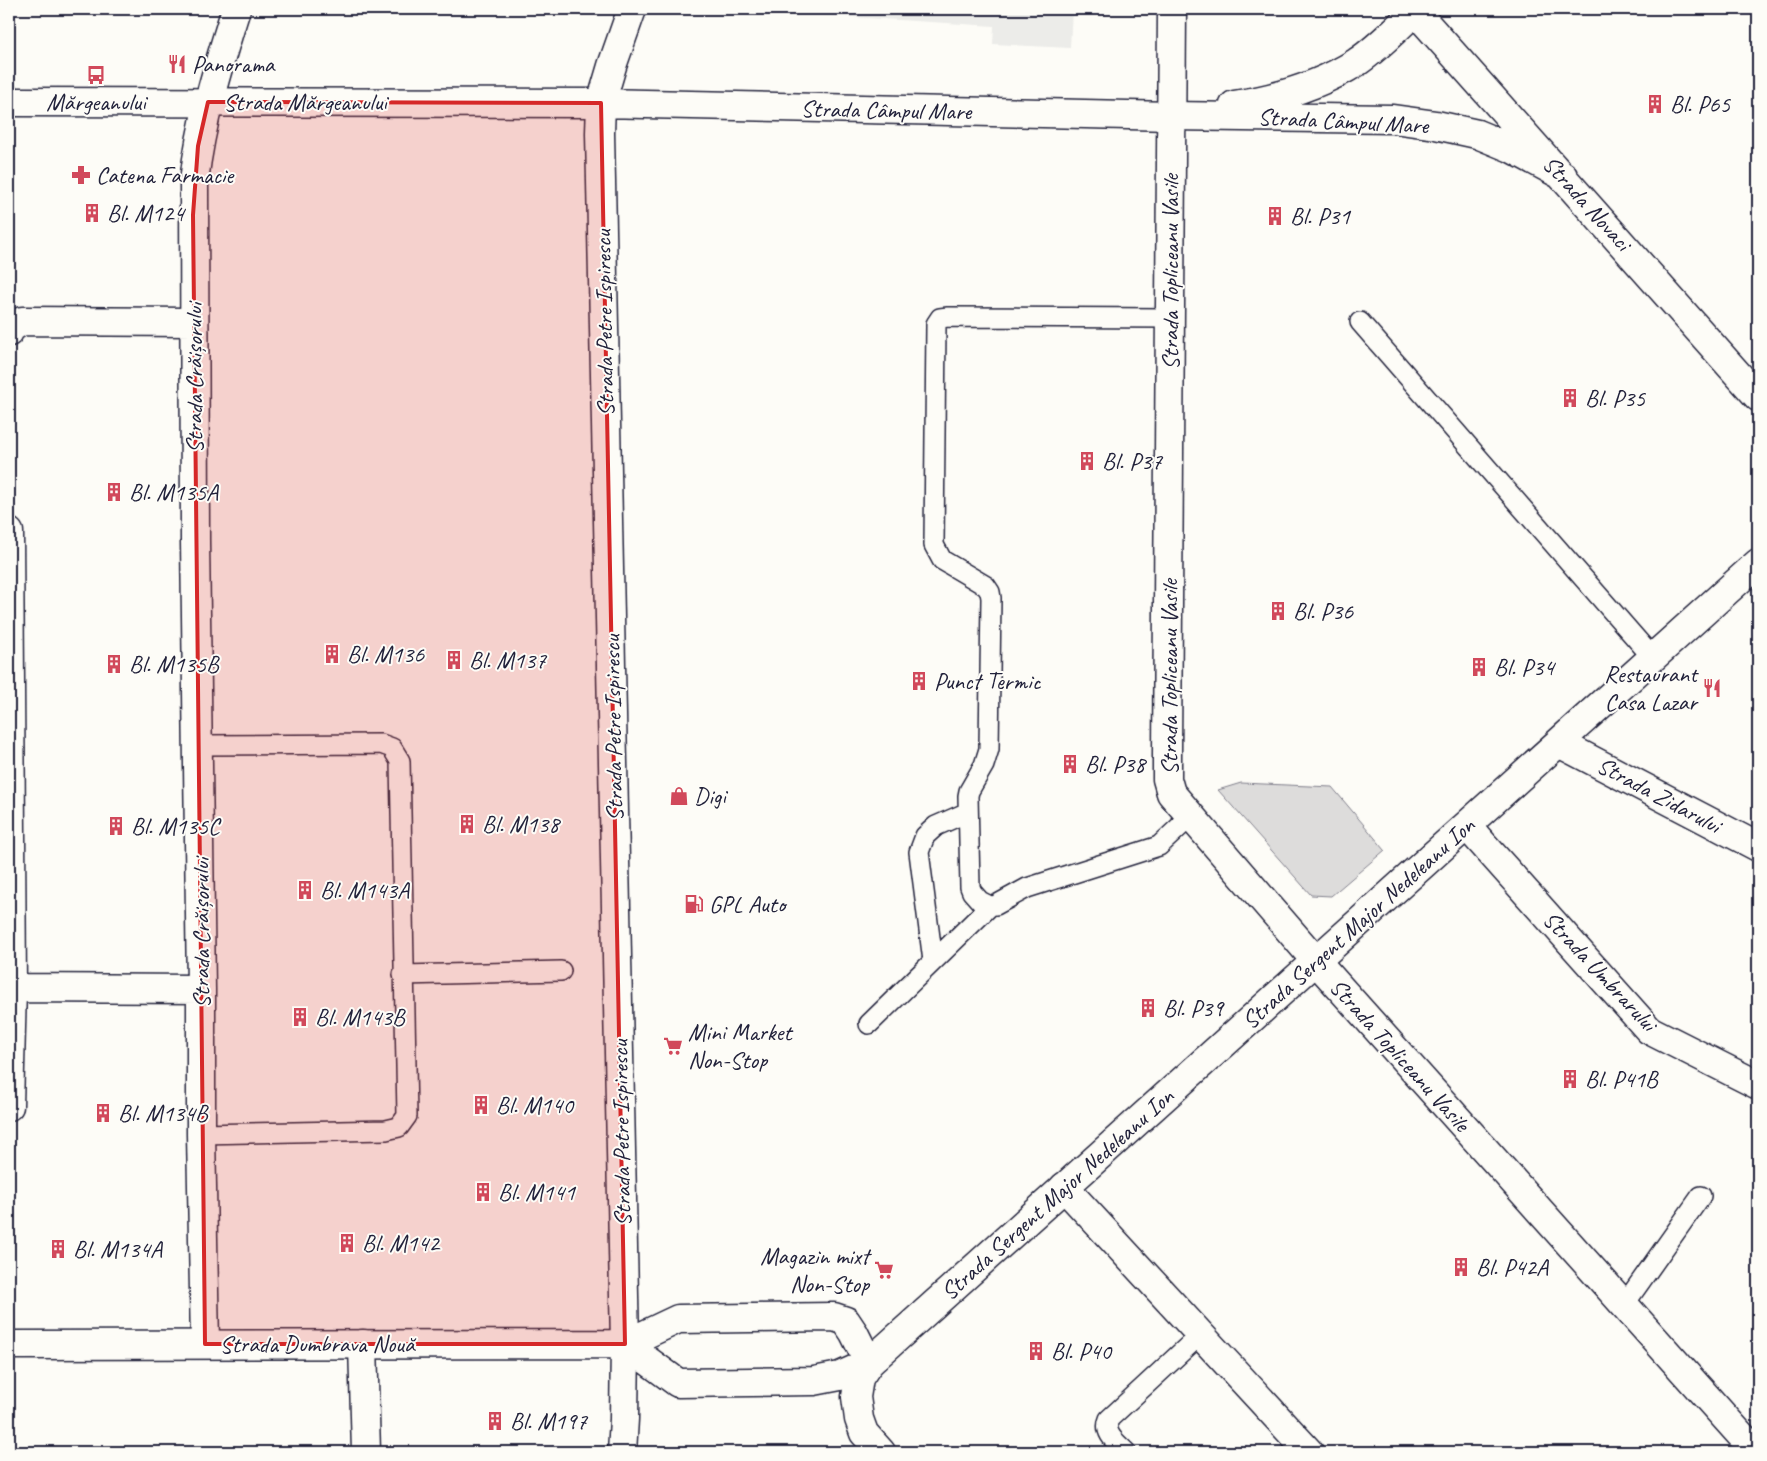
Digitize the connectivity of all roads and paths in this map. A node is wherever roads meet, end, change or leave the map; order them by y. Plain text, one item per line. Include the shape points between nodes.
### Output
1 (236, 9) edge
2 (632, 9) edge
3 (1172, 9) edge
4 (1417, 10) edge
5 (9, 102) edge
6 (208, 102) junction
7 (601, 102) junction
8 (1171, 116) junction
9 (1563, 176) junction
10 (1170, 318) junction
11 (194, 322) junction
12 (1360, 322) dead end
13 (9, 332) edge
14 (1758, 397) edge
15 (9, 532) edge
16 (1758, 563) edge
17 (1653, 658) junction
18 (9, 696) edge
19 (1559, 743) junction
20 (199, 745) junction
21 (968, 812) junction
22 (1191, 816) junction
23 (1467, 826) junction
24 (1758, 847) edge
25 (990, 906) junction
26 (933, 961) junction
27 (1316, 961) junction
28 (561, 971) dead end
29 (403, 975) junction
30 (12, 988) junction
31 (201, 989) junction
32 (869, 1024) dead end
33 (1758, 1085) edge
34 (9, 1106) edge
35 (201, 1134) junction
36 (1064, 1188) junction
37 (1701, 1196) dead end
38 (1624, 1305) junction
39 (1200, 1334) junction
40 (205, 1344) junction
41 (363, 1344) junction
42 (625, 1344) junction
43 (9, 1345) edge
44 (869, 1363) junction
45 (366, 1452) edge
46 (622, 1452) edge
47 (881, 1452) edge
48 (1126, 1452) edge
49 (1309, 1452) edge
50 (1756, 1452) edge

1 - 6 street, Strada Crăișorului
2 - 7 street, Strada Petre Ispirescu
3 - 8 street, Strada Topliceanu Vasile
4 - 8 street, Strada Câmpul Mare via 1358,61 1295,92
4 - 9 street, Strada Novaci
5 - 6 street, Strada Mărgeanului
6 - 7 street, Strada Mărgeanului
6 - 11 street, Strada Crăișorului via 194,181
7 - 8 street, Strada Câmpul Mare
7 - 42 street, Strada Petre Ispirescu
8 - 9 street, Strada Câmpul Mare via 1393,119 1436,125 1477,134
8 - 10 street, Strada Topliceanu Vasile
9 - 14 street, Strada Novaci
10 - 21 lane via 948,317 940,318 936,324 934,546 942,560 986,586 990,592 989,749 969,791
10 - 22 street, Strada Topliceanu Vasile via 1167,779 1171,793
11 - 13 street via 22,321
11 - 20 street, Strada Crăișorului
12 - 17 lane
15 - 18 street
16 - 17 street, Strada Sergent Major Nedeleanu Ion
17 - 19 street, Strada Sergent Major Nedeleanu Ion
18 - 30 street
19 - 23 street, Strada Sergent Major Nedeleanu Ion
19 - 24 street, Strada Zidarului
20 - 29 lane via 382,744 392,748 400,761
20 - 31 street, Strada Crăișorului
21 - 25 lane via 970,887 980,901
21 - 26 lane via 936,826 925,836 919,852
22 - 25 lane via 1159,846 1027,888 1002,903
22 - 27 street, Strada Topliceanu Vasile
23 - 27 street, Strada Sergent Major Nedeleanu Ion
23 - 33 street, Strada Umbrarului via 1649,1030
25 - 26 lane
26 - 32 lane
27 - 36 street, Strada Sergent Major Nedeleanu Ion
27 - 38 street, Strada Topliceanu Vasile
28 - 29 lane
29 - 35 lane via 407,1116 399,1127 386,1130
30 - 31 street
30 - 34 street
31 - 35 street, Strada Crăișorului
35 - 40 street, Strada Crăișorului
36 - 39 street
36 - 44 street, Strada Sergent Major Nedeleanu Ion
37 - 38 lane
38 - 50 street, Strada Topliceanu Vasile
39 - 48 lane via 1109,1419 1107,1432
39 - 49 street
40 - 41 street, Strada Dumbrava Nouă
40 - 43 street, Strada Dumbrava Nouă
41 - 42 street, Strada Dumbrava Nouă
41 - 45 street
42 - 44 street via 678,1382 814,1381 840,1376
42 - 44 street, Strada Dumbrava Nouă via 678,1318 834,1317 846,1321
42 - 46 street, Strada Petre Ispirescu
44 - 47 street via 859,1378 856,1397 864,1433

